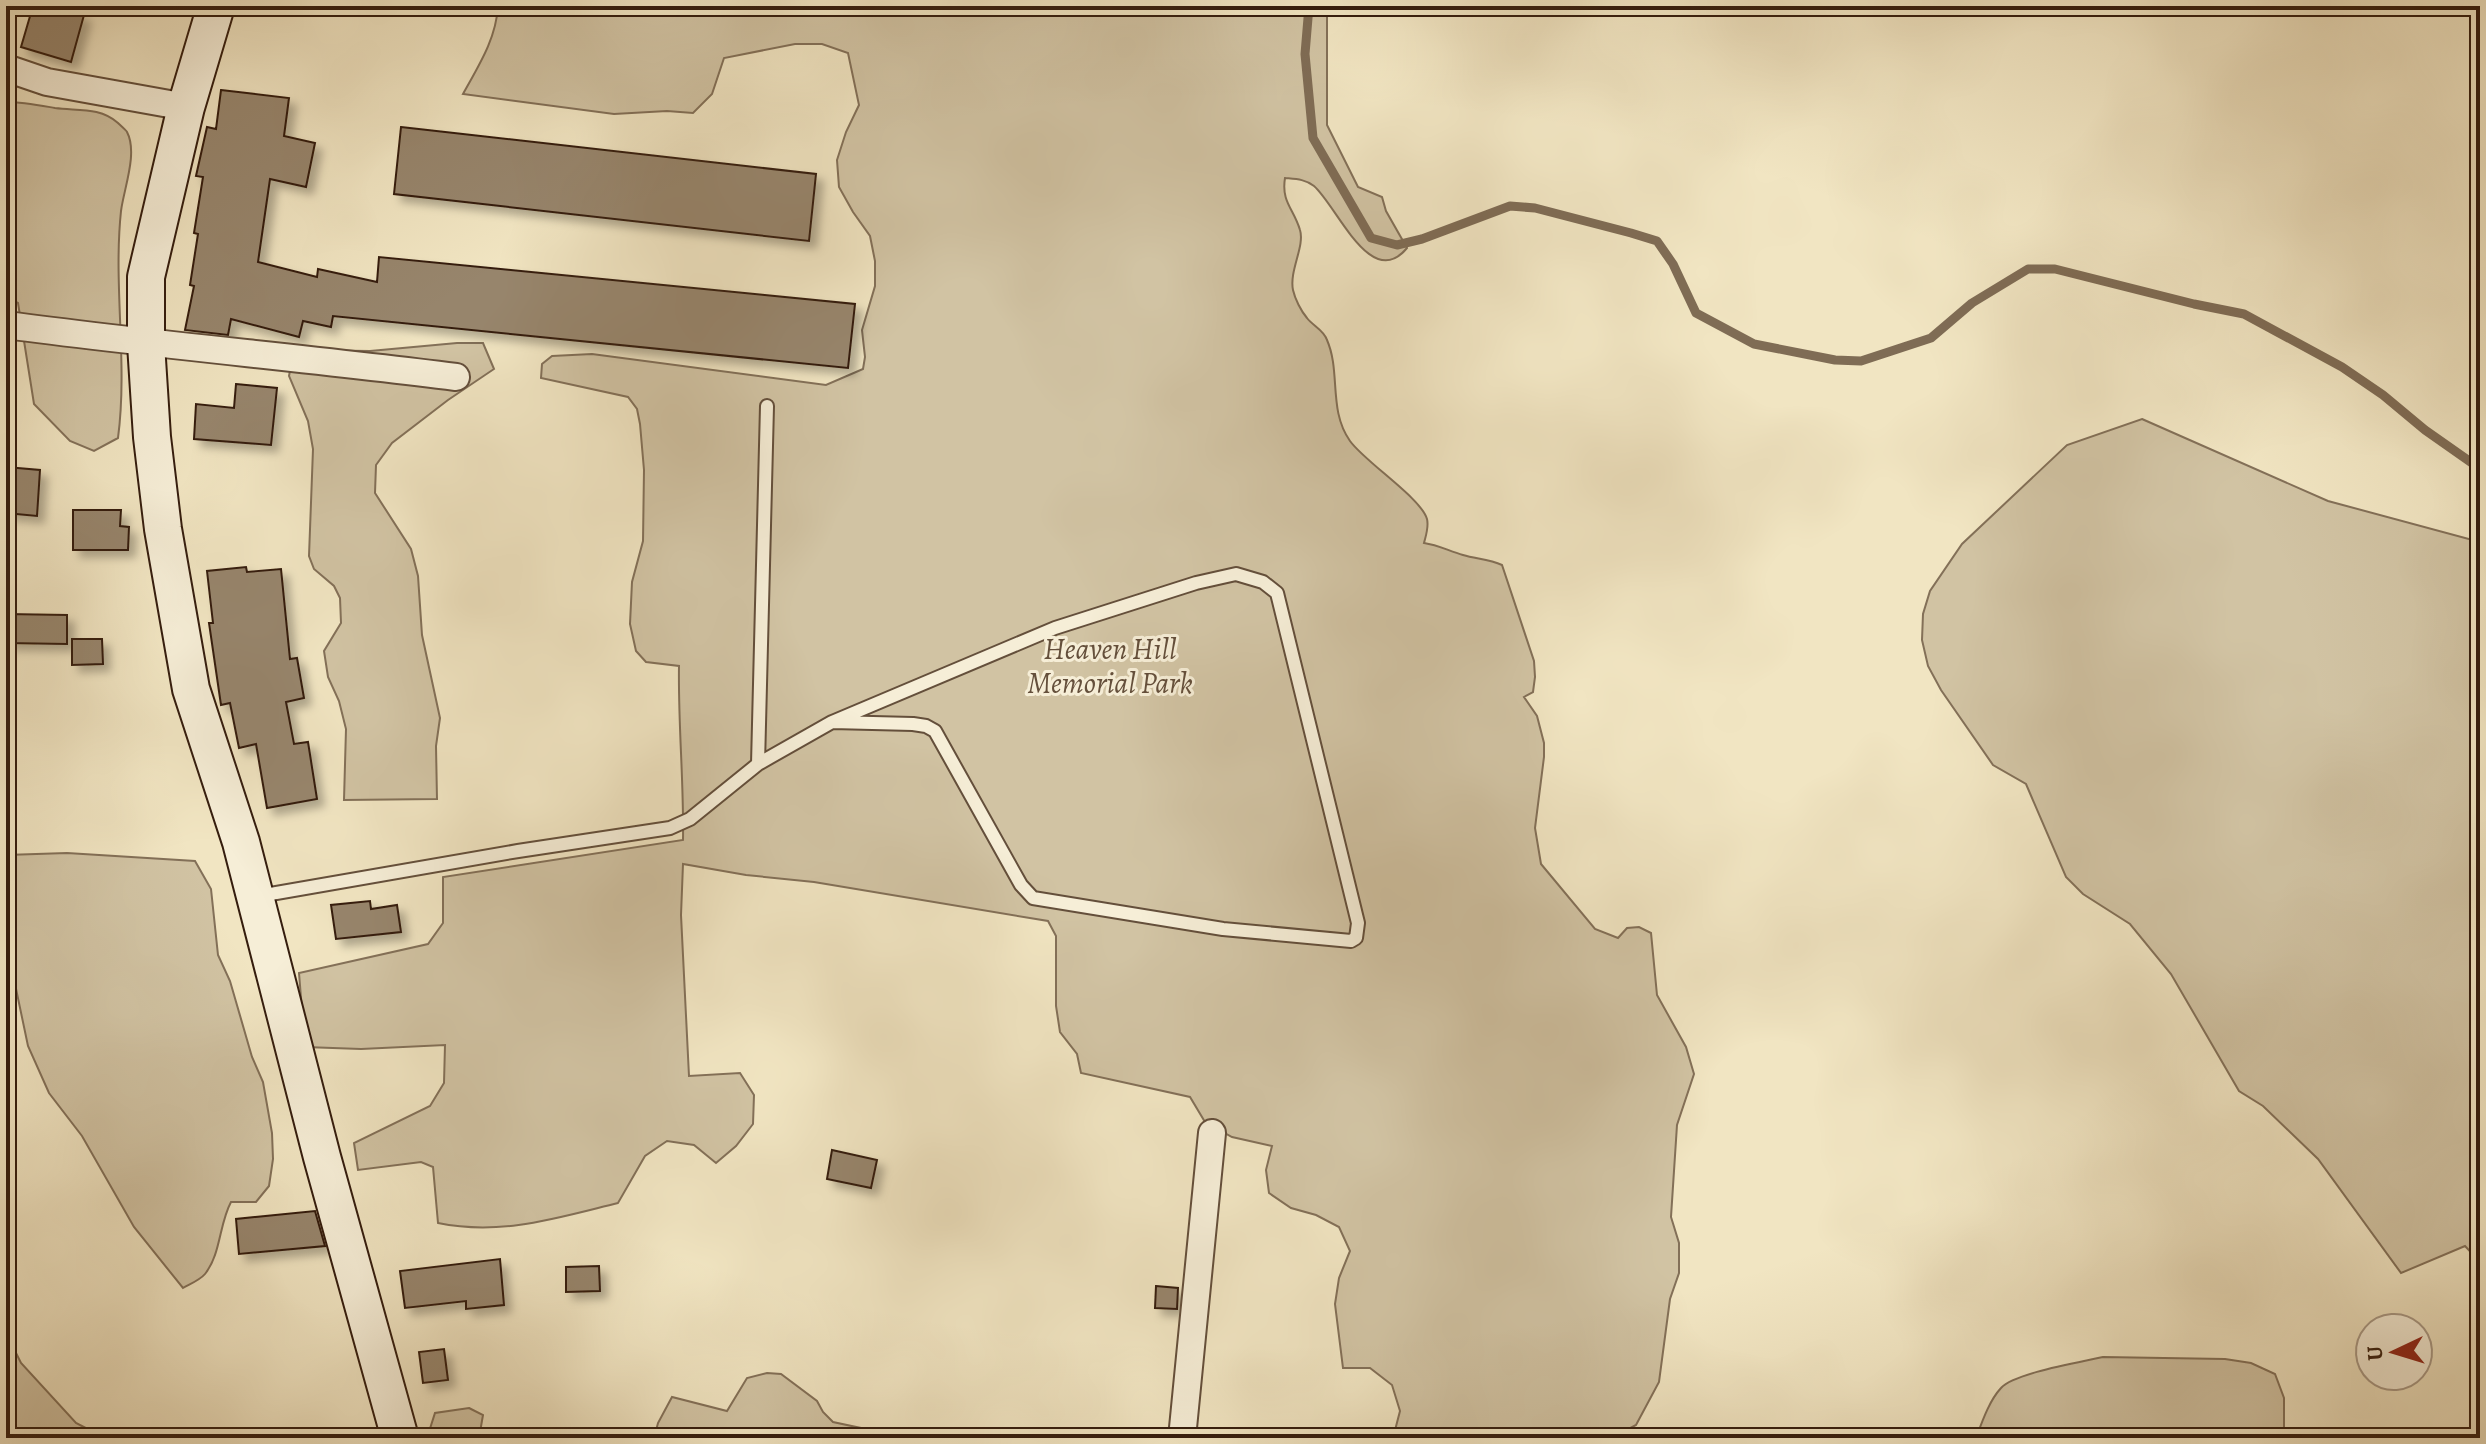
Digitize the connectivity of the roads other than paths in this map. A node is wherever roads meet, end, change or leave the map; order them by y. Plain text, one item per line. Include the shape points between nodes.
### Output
1 (216, 6) edge
2 (6, 68) edge
3 (186, 107) junction
4 (6, 325) edge
5 (146, 344) junction
6 (456, 377) dead end
7 (767, 406) dead end
8 (832, 722) junction
9 (758, 764) junction
10 (256, 896) junction
11 (1212, 1133) dead end
12 (400, 1438) edge
13 (1182, 1438) edge

1 - 3 street
2 - 3 street via 47,82
3 - 5 street via 146,277
4 - 5 street
5 - 6 street
5 - 10 street via 163,529 191,689
7 - 9 lane
8 - 8 lane via 1069,623 1236,574 1263,582 1277,593 1285,622 1358,923 1356,938 1223,929 1033,898 935,731 913,724
8 - 9 lane
9 - 10 lane via 690,819 670,828
10 - 12 street
11 - 13 street

